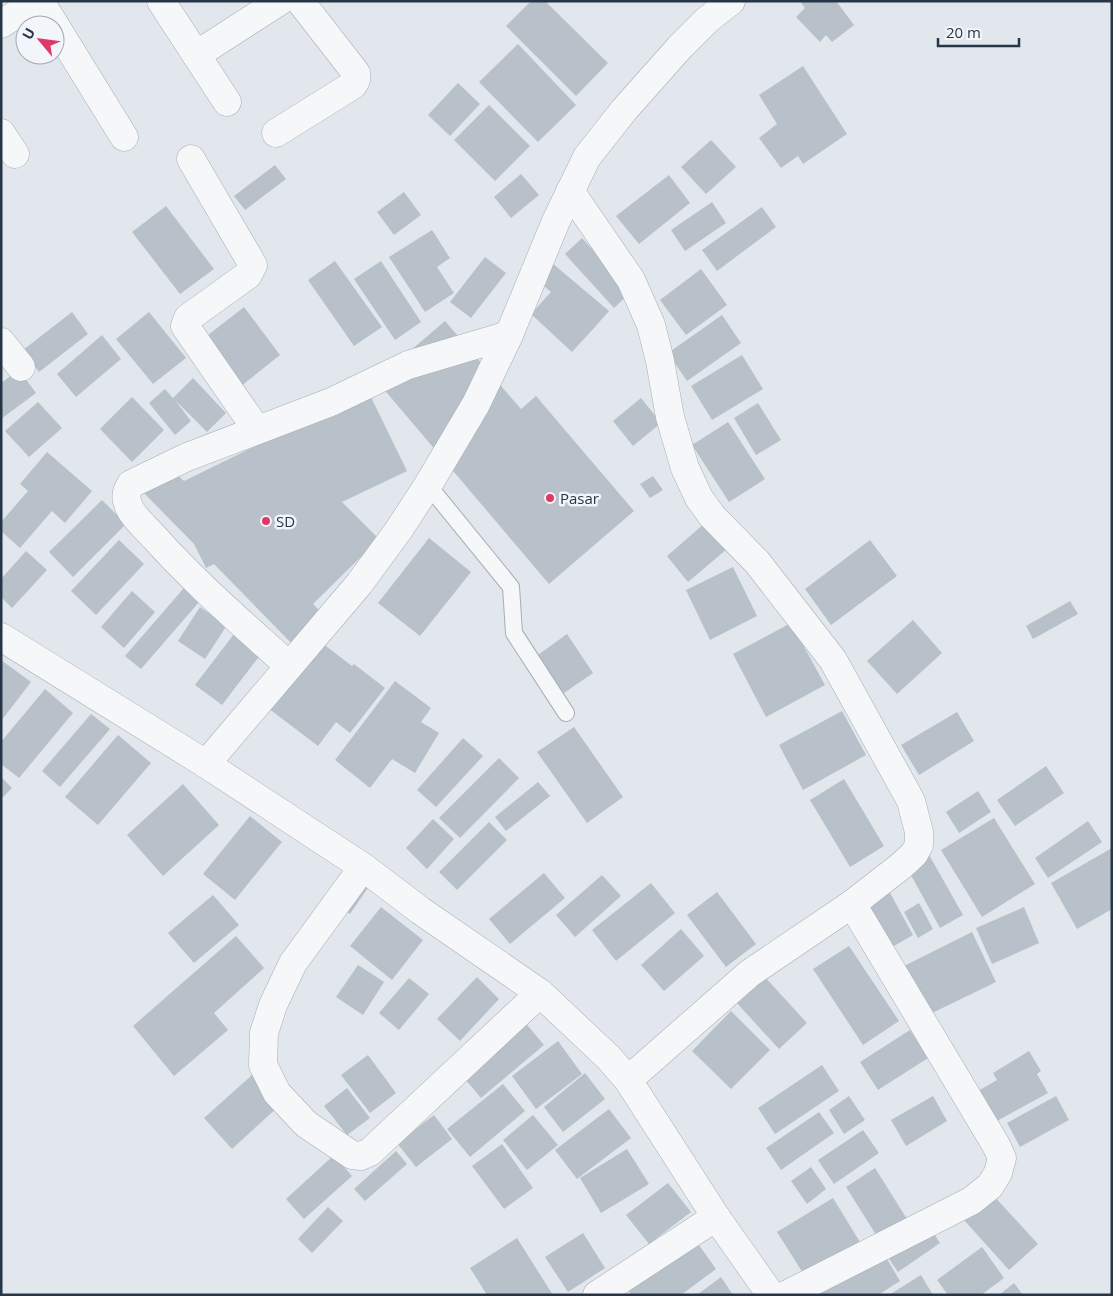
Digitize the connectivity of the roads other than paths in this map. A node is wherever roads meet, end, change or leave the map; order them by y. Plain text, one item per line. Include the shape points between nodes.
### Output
1 (161, 1) edge
2 (280, 1) edge
3 (300, 1) edge
4 (731, 1) edge
5 (34, 2) edge
6 (1, 24) edge
7 (196, 55) junction
8 (227, 102) dead end
9 (276, 133) dead end
10 (124, 136) dead end
11 (192, 160) dead end
12 (570, 191) junction
13 (509, 335) junction
14 (1, 342) edge
15 (21, 367) dead end
16 (257, 430) junction
17 (428, 485) junction
18 (1, 637) edge
19 (289, 666) junction
20 (566, 713) dead end
21 (206, 764) junction
22 (363, 867) junction
23 (852, 904) junction
24 (540, 992) junction
25 (628, 1080) junction
26 (716, 1217) junction
27 (597, 1295) edge
28 (771, 1295) edge
29 (786, 1295) edge

1 - 7 street
2 - 7 street
3 - 9 street via 356,74 356,80 353,85
4 - 12 street via 706,20 624,110 587,157
5 - 6 street
5 - 10 street
7 - 8 street
11 - 16 street via 253,265 248,275 188,318 185,326
12 - 13 street
12 - 23 street via 631,280 651,325 670,417 685,468 699,498 757,562 833,660 911,801 919,832 919,845 914,854
13 - 16 street via 408,365 331,402
13 - 17 street via 476,404
14 - 15 street
16 - 19 street via 131,484 126,496 131,510 163,547
17 - 19 street via 358,584
17 - 20 lane via 511,587 514,633
18 - 21 street
19 - 21 street
21 - 22 street
22 - 24 street
22 - 24 street via 293,963 264,1033 263,1066 277,1094 306,1124 352,1155 370,1152
23 - 25 street via 750,973
23 - 29 street via 1002,1158 990,1186 971,1201
24 - 25 street
25 - 26 street
26 - 27 street
26 - 28 street

